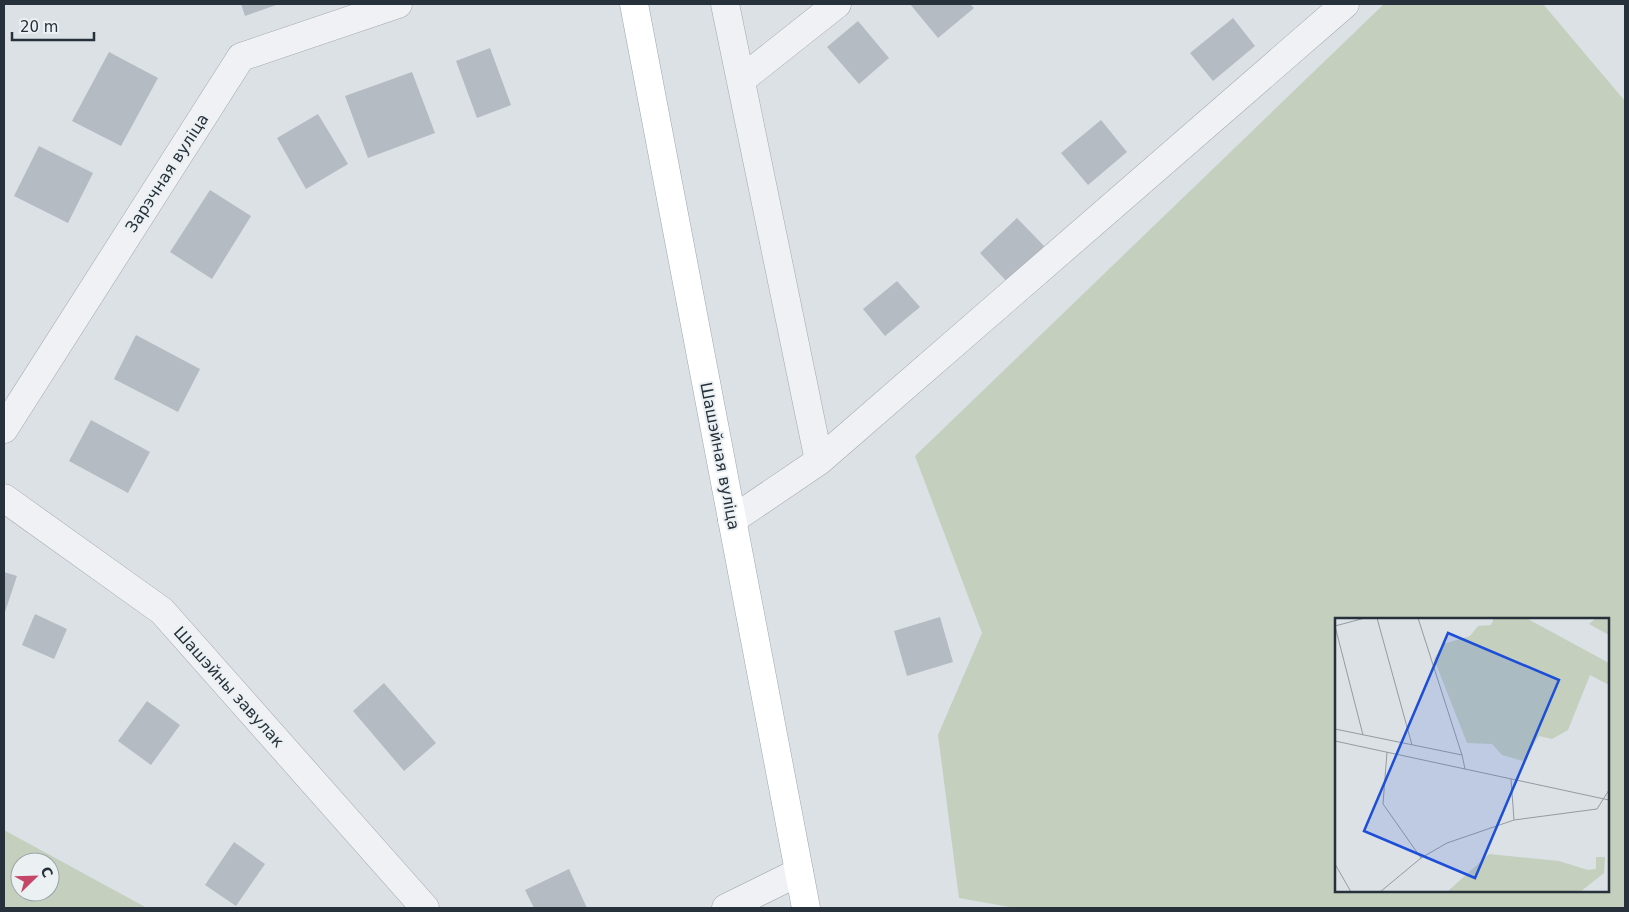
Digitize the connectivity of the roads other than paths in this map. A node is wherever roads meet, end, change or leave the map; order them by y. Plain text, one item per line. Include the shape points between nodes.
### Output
1 (398, 4) edge
2 (634, 4) edge
3 (725, 4) edge
4 (837, 4) edge
5 (1346, 4) edge
6 (741, 80) junction
7 (4, 429) edge
8 (819, 461) junction
9 (4, 498) edge
10 (732, 520) junction
11 (799, 872) junction
12 (425, 908) edge
13 (726, 908) edge
14 (806, 908) edge

1 - 7 street, Зарэчная вуліца via 241,57
2 - 10 main road, Шашэйная вуліца
3 - 6 street
4 - 6 street
5 - 8 street
6 - 8 street
8 - 10 street
9 - 12 street, Шашэйны завулак via 162,611
10 - 11 main road, Шашэйная вуліца
11 - 13 street
11 - 14 main road, Шашэйная вуліца

